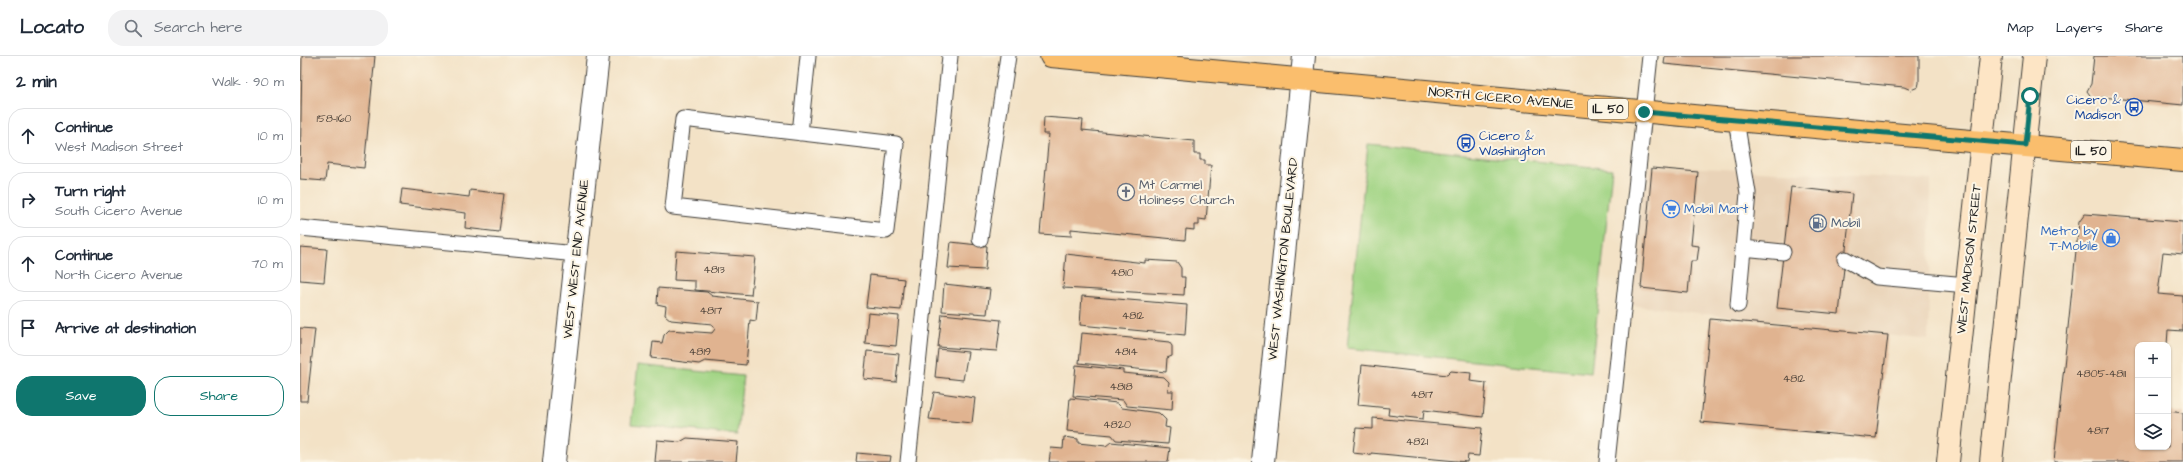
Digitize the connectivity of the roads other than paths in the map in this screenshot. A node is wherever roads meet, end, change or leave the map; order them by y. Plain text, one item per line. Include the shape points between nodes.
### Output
1 (598, 56) edge
2 (808, 56) edge
3 (950, 56) edge
4 (1008, 56) edge
5 (1051, 56) edge
6 (1304, 56) edge
7 (1650, 56) edge
8 (1991, 56) edge
9 (2034, 56) edge
10 (1302, 80) junction
11 (1644, 112) junction
12 (1736, 120) junction
13 (800, 133) junction
14 (1990, 142) junction
15 (2025, 145) junction
16 (2183, 160) edge
17 (300, 228) edge
18 (980, 239) dead end
19 (1743, 248) junction
20 (1783, 252) dead end
21 (577, 254) junction
22 (1845, 258) dead end
23 (1967, 286) junction
24 (1738, 305) dead end
25 (554, 462) edge
26 (908, 462) edge
27 (1263, 462) edge
28 (1607, 462) edge
29 (1948, 462) edge
30 (1991, 462) edge

1 - 21 street, WEST WEST END AVENUE
2 - 13 lane
3 - 26 lane
4 - 18 lane
5 - 10 main road, NORTH CICERO AVENUE / IL 50
6 - 10 street, WEST WASHINGTON BOULEVARD
7 - 11 lane
8 - 14 main road, WEST MADISON STREET
9 - 15 main road
10 - 11 main road, NORTH CICERO AVENUE / IL 50
10 - 27 street, WEST WASHINGTON BOULEVARD
11 - 12 main road, NORTH CICERO AVENUE / IL 50
11 - 28 lane
12 - 14 main road, NORTH CICERO AVENUE / IL 50
12 - 19 lane via 1748,193
13 - 13 lane via 683,119 673,207 886,231 896,144
14 - 15 main road, IL 50
14 - 23 main road, WEST MADISON STREET
15 - 16 main road, IL 50
15 - 30 main road
17 - 21 lane
19 - 20 lane
19 - 24 lane
21 - 25 street, WEST WEST END AVENUE
22 - 23 lane via 1877,277
23 - 29 main road, WEST MADISON STREET

